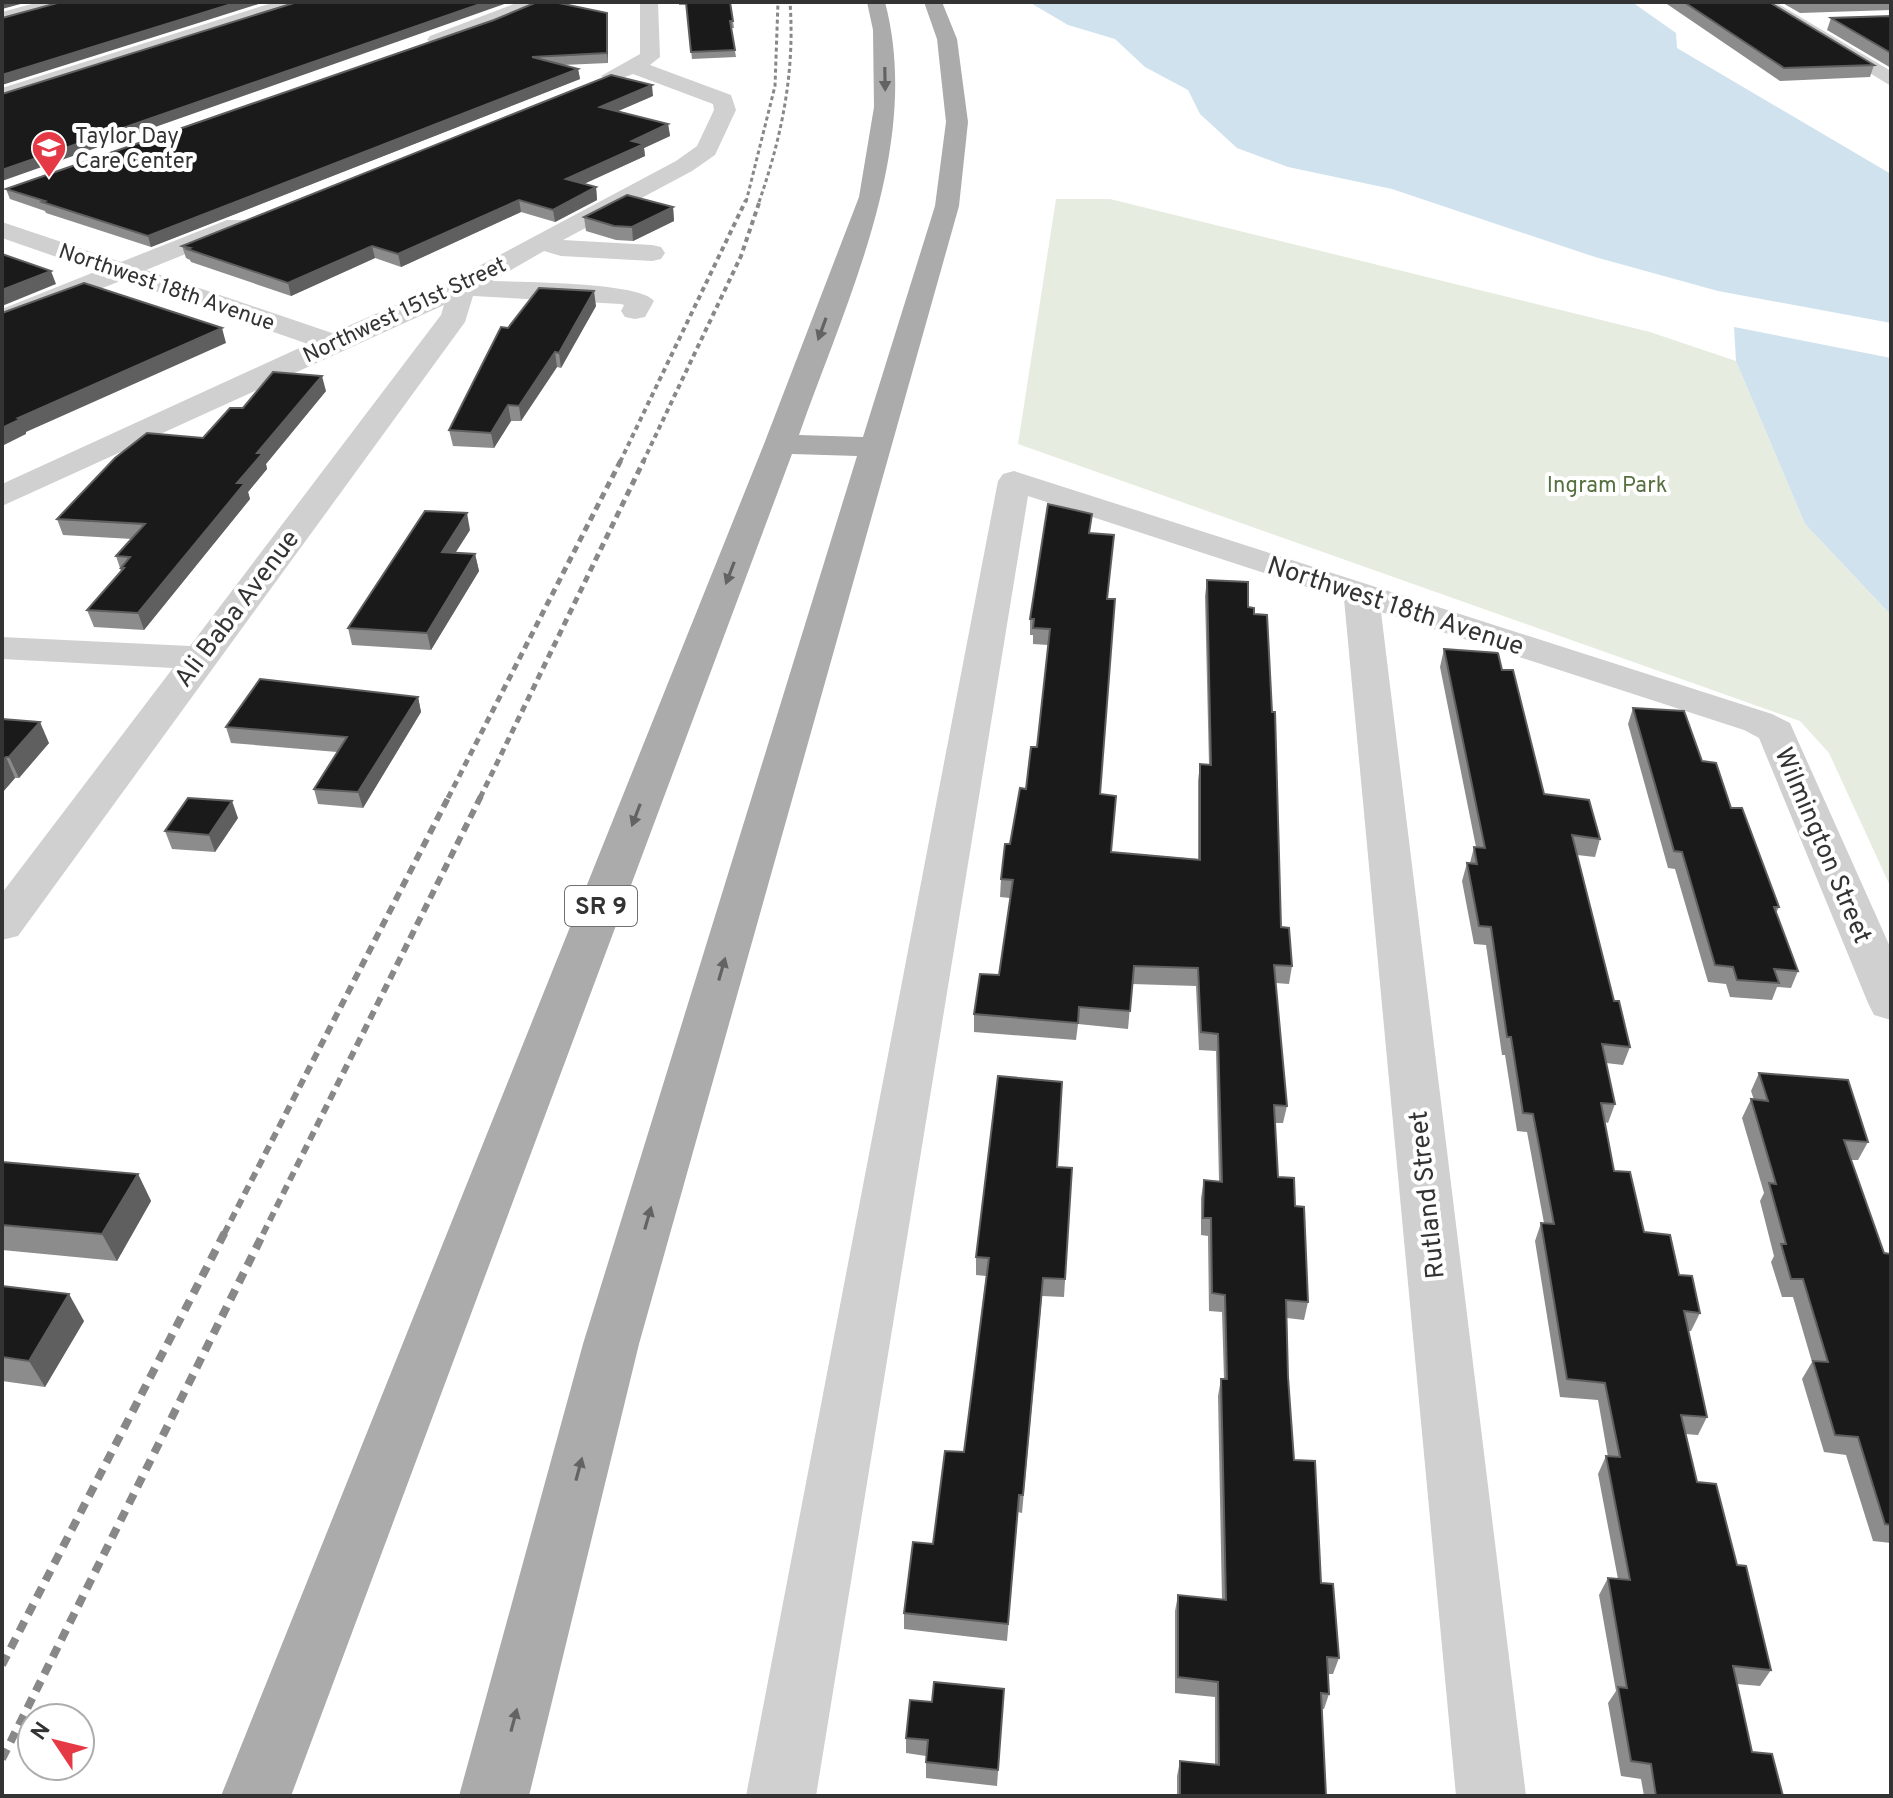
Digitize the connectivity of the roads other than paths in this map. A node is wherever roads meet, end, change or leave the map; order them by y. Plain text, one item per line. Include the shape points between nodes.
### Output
1 (60, 2) edge
2 (295, 2) edge
3 (536, 2) edge
4 (649, 2) edge
5 (876, 2) edge
6 (933, 2) edge
7 (1762, 2) edge
8 (2, 18) edge
9 (1828, 20) edge
10 (1797, 22) junction
11 (413, 48) edge
12 (635, 67) junction
13 (1891, 80) edge
14 (590, 84) edge
15 (2, 95) edge
16 (254, 218) edge
17 (2, 230) edge
18 (542, 242) junction
19 (652, 253) dead end
20 (122, 270) junction
21 (461, 287) junction
22 (635, 311) dead end
23 (2, 319) edge
24 (333, 343) junction
25 (780, 444) junction
26 (876, 447) junction
27 (2, 496) edge
28 (1361, 593) junction
29 (2, 648) edge
30 (198, 658) junction
31 (1776, 731) joint
32 (2, 925) edge
33 (1891, 1003) edge
34 (256, 1796) edge
35 (494, 1796) edge
36 (781, 1796) edge
37 (1491, 1796) edge

1 - 8 street
2 - 15 street
3 - 11 street
4 - 12 street via 650,57
5 -> 25 main road, SR 9 via 883,30 885,107 871,197
6 - 26 main road via 947,39 957,122 947,206
7 - 10 street
9 - 10 street
10 - 13 street
12 - 14 street
12 - 18 street, Northwest 151st Street via 723,100 725,110 707,150
16 - 20 street
17 - 20 street, Northwest 18th Avenue
18 - 19 street via 561,248
18 - 21 street, Northwest 151st Street
20 - 23 street
20 - 24 street, Northwest 18th Avenue
21 - 22 street via 623,296 640,301
21 - 24 street, Northwest 151st Street
21 - 30 street, Ali Baba Avenue via 455,316
24 - 27 street, Northwest 151st Street
25 - 26 main road
25 -> 34 main road, SR 9
35 -> 26 main road via 611,1344
28 - 31 street, Northwest 18th Avenue
28 - 36 street, Northwest 18th Avenue via 1014,481
28 - 37 street, Rutland Street
29 - 30 street
30 - 32 street, Ali Baba Avenue
31 - 33 street, Wilmington Street

